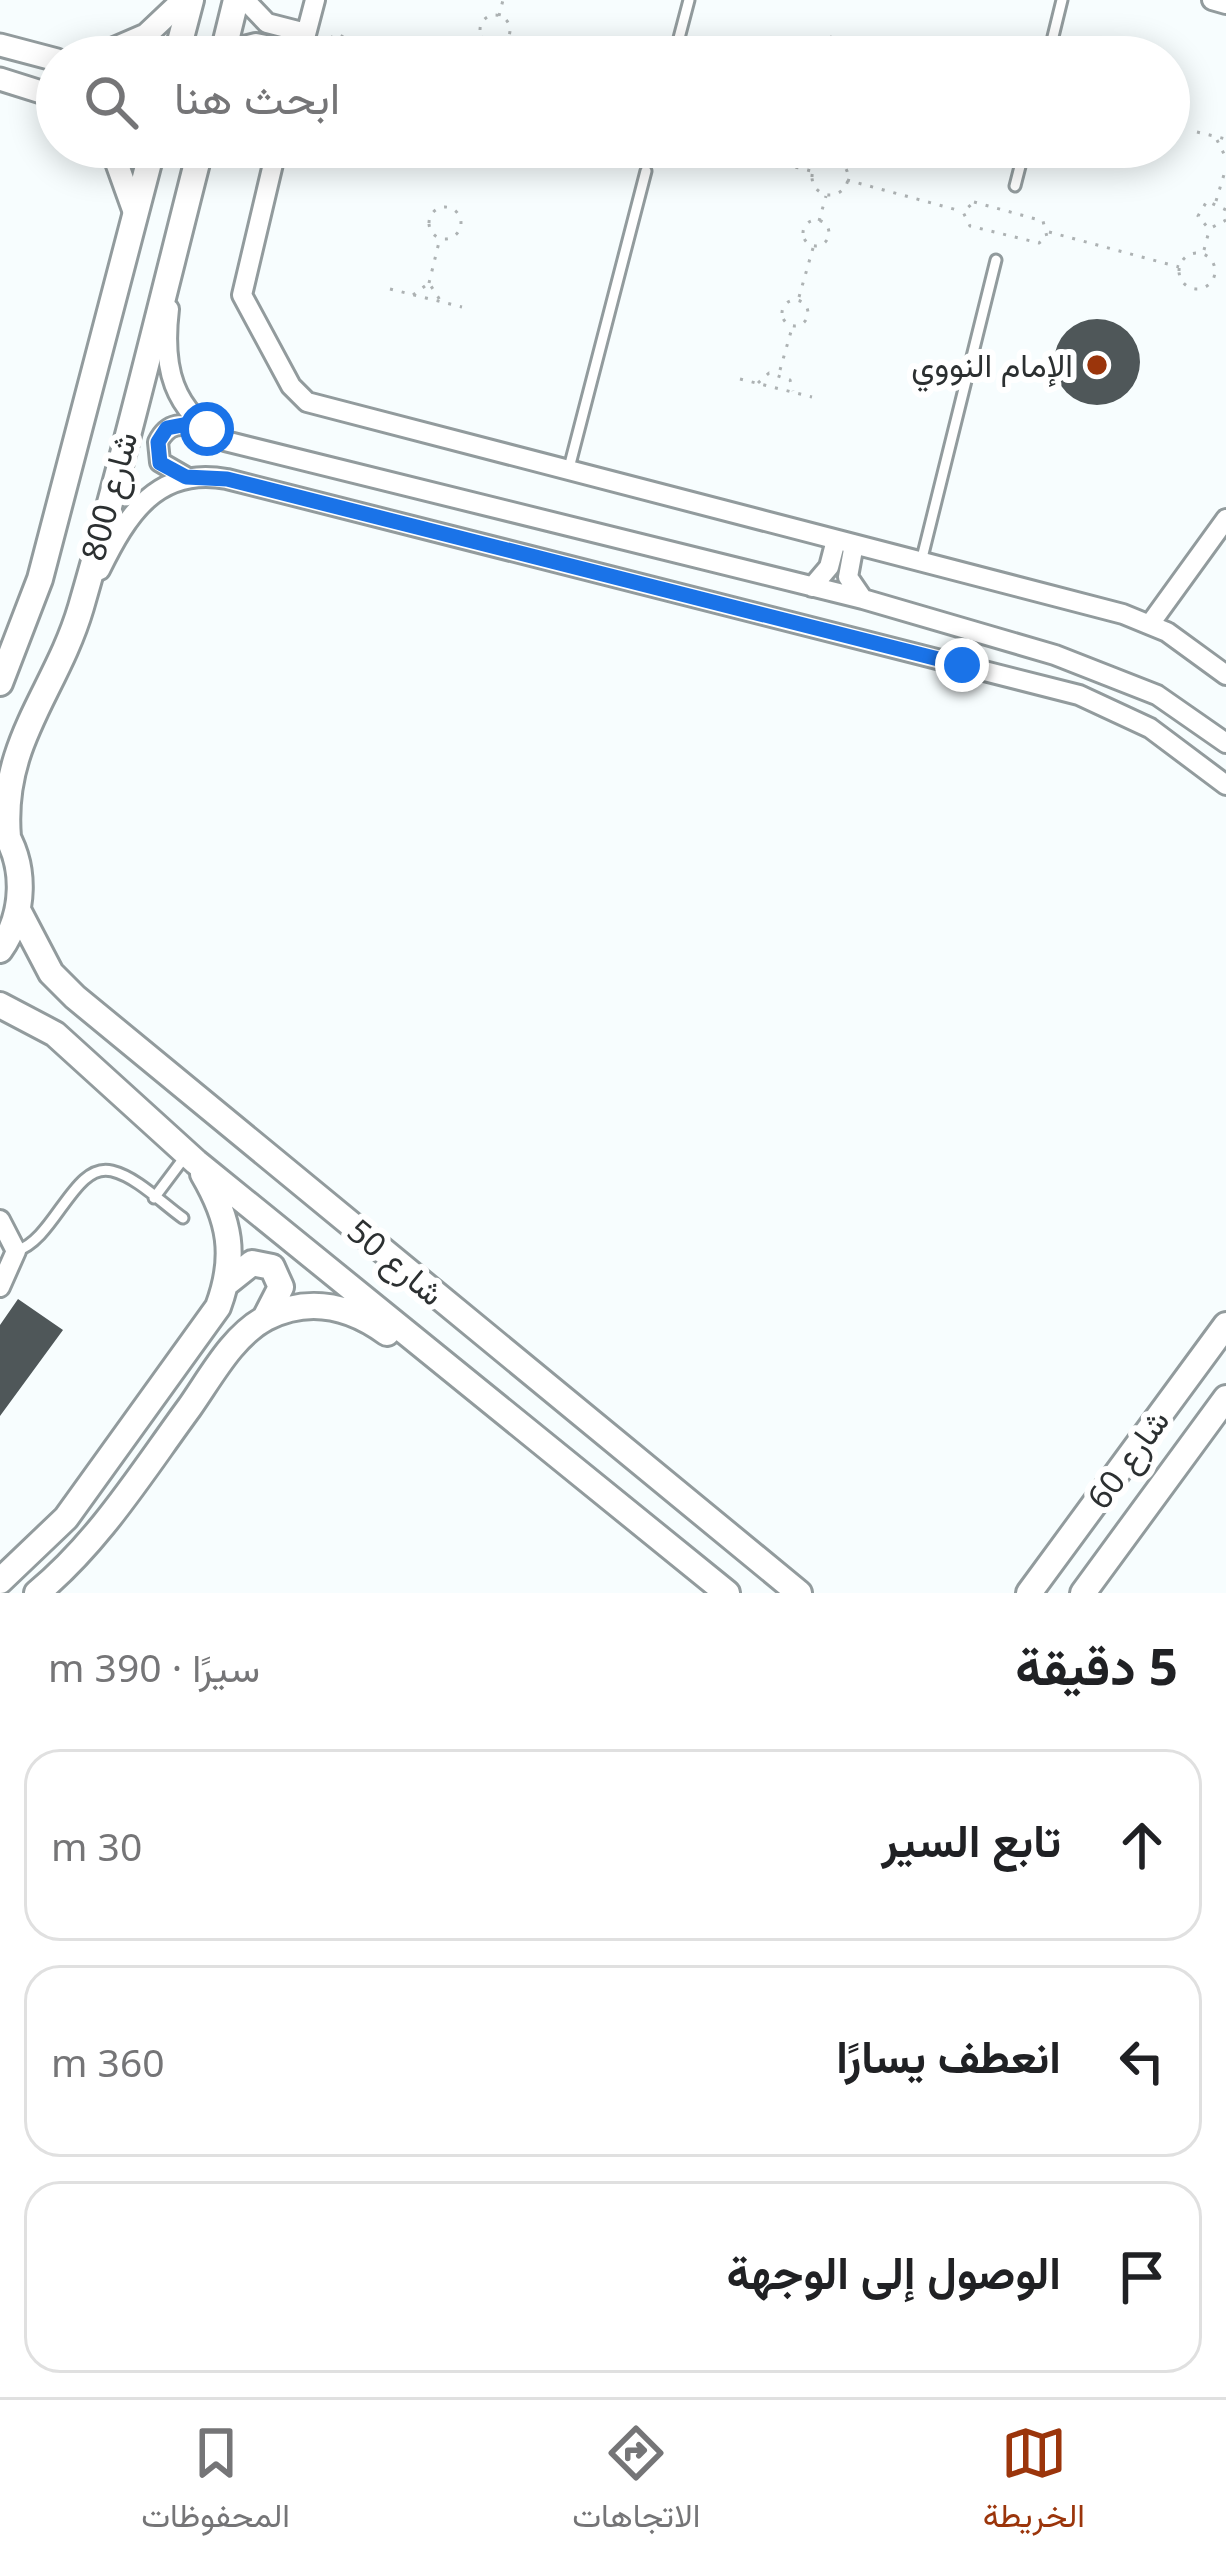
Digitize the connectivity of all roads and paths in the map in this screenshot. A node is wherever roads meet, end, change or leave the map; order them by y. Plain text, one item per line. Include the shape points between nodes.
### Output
1 (187, 0) edge
2 (236, 0) edge
3 (245, 0) edge
4 (315, 0) edge
5 (503, 0) edge
6 (689, 0) edge
7 (1062, 0) edge
8 (1212, 0) edge
9 (1226, 4) edge
10 (499, 16) junction
11 (144, 36) edge
12 (180, 36) edge
13 (227, 36) edge
14 (286, 36) edge
15 (309, 36) edge
16 (485, 36) edge
17 (506, 36) edge
18 (680, 36) edge
19 (1053, 36) edge
20 (0, 45) edge
21 (36, 54) edge
22 (0, 79) edge
23 (36, 91) edge
24 (1197, 132) dead end
25 (1218, 137) junction
26 (1226, 139) edge
27 (1226, 158) edge
28 (119, 168) edge
29 (147, 168) edge
30 (196, 168) edge
31 (272, 168) edge
32 (801, 168) edge
33 (816, 168) edge
34 (840, 168) edge
35 (1020, 168) edge
36 (1226, 168) edge
37 (646, 171) dead end
38 (813, 171) junction
39 (847, 180) junction
40 (1015, 186) dead end
41 (826, 195) junction
42 (1216, 201) junction
43 (1226, 210) edge
44 (963, 212) junction
45 (135, 214) junction
46 (1226, 220) edge
47 (819, 221) junction
48 (1209, 229) junction
49 (1049, 232) junction
50 (178, 236) junction
51 (440, 238) junction
52 (813, 246) junction
53 (1203, 254) junction
54 (996, 260) dead end
55 (1179, 267) junction
56 (1214, 274) junction
57 (1226, 277) edge
58 (429, 283) junction
59 (390, 289) dead end
60 (413, 295) junction
61 (798, 300) junction
62 (440, 302) junction
63 (462, 307) dead end
64 (793, 326) junction
65 (779, 372) junction
66 (740, 379) dead end
67 (758, 383) junction
68 (793, 392) junction
69 (812, 397) dead end
70 (207, 429) junction
71 (568, 470) junction
72 (186, 477) junction
73 (1226, 519) edge
74 (845, 542) junction
75 (921, 562) junction
76 (812, 587) junction
77 (862, 599) junction
78 (80, 612) junction
79 (1150, 623) junction
80 (1226, 675) edge
81 (0, 683) edge
82 (1226, 743) edge
83 (1226, 784) edge
84 (4, 831) edge
85 (18, 910) junction
86 (0, 950) edge
87 (0, 1005) edge
88 (192, 1158) junction
89 (154, 1198) junction
90 (183, 1218) dead end
91 (0, 1220) edge
92 (16, 1251) junction
93 (227, 1283) junction
94 (0, 1287) edge
95 (265, 1318) junction
96 (1226, 1325) edge
97 (469, 1381) junction
98 (1226, 1398) edge
99 (0, 1580) edge
100 (37, 1593) edge
101 (728, 1593) edge
102 (799, 1593) edge
103 (1029, 1593) edge
104 (1083, 1593) edge

1 - 11 street
1 - 12 main road
2 - 13 main road
3 - 14 street
4 - 15 street
5 - 10 path
6 - 18 lane
7 - 19 lane
8 - 9 street
10 - 16 path via 480,27
10 - 17 path via 509,26
20 - 21 street
22 - 23 street
24 - 25 path
25 - 26 path
25 - 27 path
28 - 45 street
29 - 45 main road, شارع 800
30 - 50 main road, شارع 800
31 - 71 street via 242,296 296,392 315,405
32 - 38 path
33 - 38 path
34 - 39 path
35 - 40 lane
36 - 42 path
37 - 71 lane
38 - 41 path via 814,186
39 - 41 path
39 - 44 path
41 - 47 path
42 - 43 path
42 - 48 path via 1198,211
44 - 49 path via 974,202 1039,219
44 - 49 path via 970,226 1039,243
45 - 81 main road, شارع 800 via 40,579
46 - 48 path
47 - 52 path via 829,236
47 - 52 path via 803,230
48 - 53 path
49 - 55 path
50 - 70 street via 165,351 169,377
50 - 78 main road, شارع 800
51 - 51 path via 460,227 452,209 430,219
51 - 58 path
52 - 61 path
53 - 55 path
53 - 56 path
54 - 75 lane
55 - 56 path via 1194,288
56 - 57 path
58 - 60 path
58 - 62 path
59 - 60 path
60 - 62 path
61 - 64 path via 808,316
61 - 64 path via 783,309
62 - 63 path
64 - 65 path
65 - 67 path
65 - 68 path
66 - 67 path
67 - 68 path
68 - 69 path
70 - 72 street via 178,424 158,442 160,463
70 - 76 street via 247,447
71 - 74 street
72 - 78 street via 128,515
72 - 83 street via 227,479 1040,683 1127,716
73 - 79 street
74 - 75 street
74 - 76 street
74 - 77 street via 848,577
75 - 79 street
76 - 77 street
77 - 82 street via 1105,670 1157,694
78 - 84 main road, شارع 800 via 15,746
79 - 80 street
84 - 85 main road, شارع 800 via 21,886
85 - 86 main road
85 - 102 main road, شارع 50 via 51,974 75,997
87 - 88 main road, شارع 50 via 55,1034
88 - 89 lane
88 - 93 main road via 226,1217
88 - 97 main road, شارع 50
89 - 90 lane
89 - 92 lane via 119,1173 97,1171 40,1238
91 - 92 street
92 - 94 street
93 - 95 main road via 251,1263 272,1267 281,1287
93 - 99 main road via 204,1330 66,1518
95 - 97 main road via 290,1308 350,1310
95 - 100 main road via 233,1346 111,1516
96 - 103 main road, شارع 60
97 - 101 main road, شارع 50
98 - 104 main road, شارع 60

